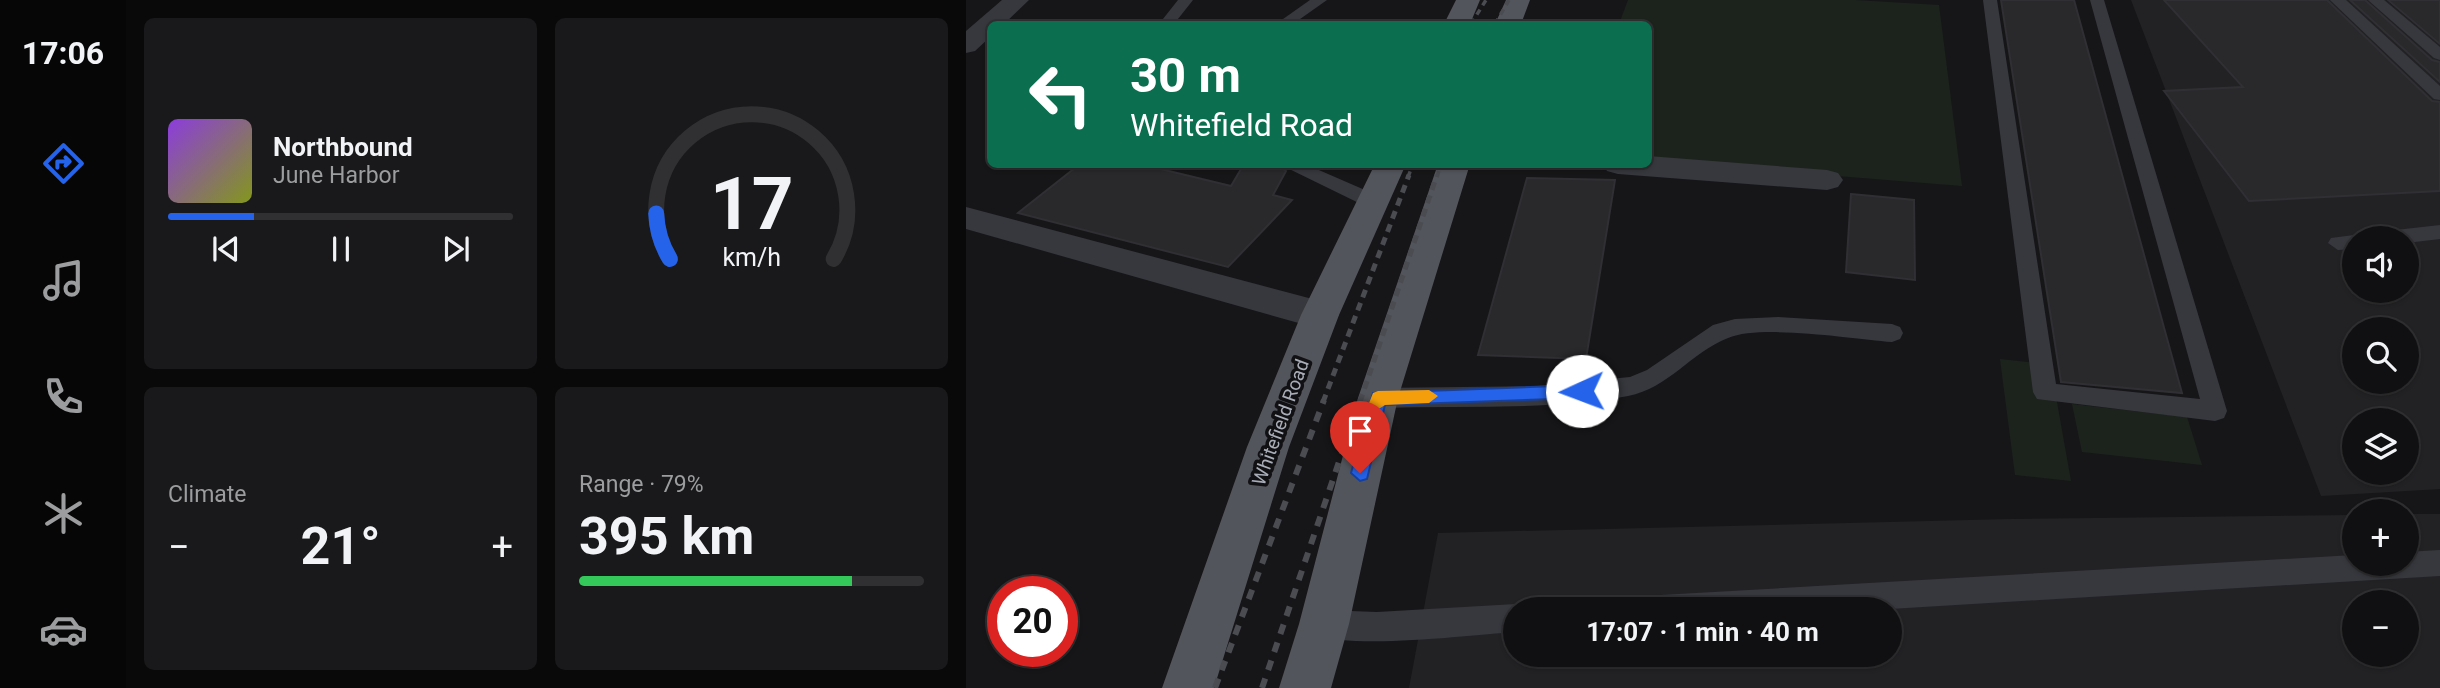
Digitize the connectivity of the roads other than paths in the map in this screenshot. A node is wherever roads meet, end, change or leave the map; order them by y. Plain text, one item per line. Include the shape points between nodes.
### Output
1 (1017, 0) edge
2 (1186, 0) edge
3 (1320, 0) edge
4 (1468, 0) edge
5 (1518, 0) edge
6 (1990, 0) edge
7 (2097, 0) edge
8 (2337, 0) edge
9 (2375, 0) edge
10 (993, 21) edge
11 (1168, 21) edge
12 (1288, 21) edge
13 (1458, 21) edge
14 (1509, 21) edge
15 (987, 26) edge
16 (966, 45) edge
17 (2440, 55) edge
18 (2440, 96) edge
19 (1652, 167) edge
20 (1297, 168) edge
21 (1389, 168) edge
22 (1453, 168) edge
23 (1827, 180) dead end
24 (1374, 202) junction
25 (966, 218) edge
26 (2440, 232) edge
27 (2419, 234) edge
28 (1320, 315) junction
29 (1892, 333) dead end
30 (1378, 398) junction
31 (2440, 563) edge
32 (1864, 597) edge
33 (1503, 619) edge
34 (1324, 624) junction
35 (1188, 688) edge
36 (1305, 688) edge

1 - 10 street
2 - 11 lane
3 - 12 lane
4 - 13 main road
5 - 14 main road
6 - 7 lane via 2045,392 2215,411
8 - 18 lane
9 - 17 lane
15 - 16 street
19 - 23 street
20 - 24 lane
21 - 24 main road, Whitefield Road
22 - 30 main road
24 - 28 main road, Whitefield Road
25 - 28 street
26 - 27 lane
28 - 35 main road, Whitefield Road via 1268,447
29 - 30 lane via 1765,326 1723,330 1666,371 1633,385
30 - 34 main road
31 - 32 lane
33 - 34 lane via 1377,626
34 - 36 main road

